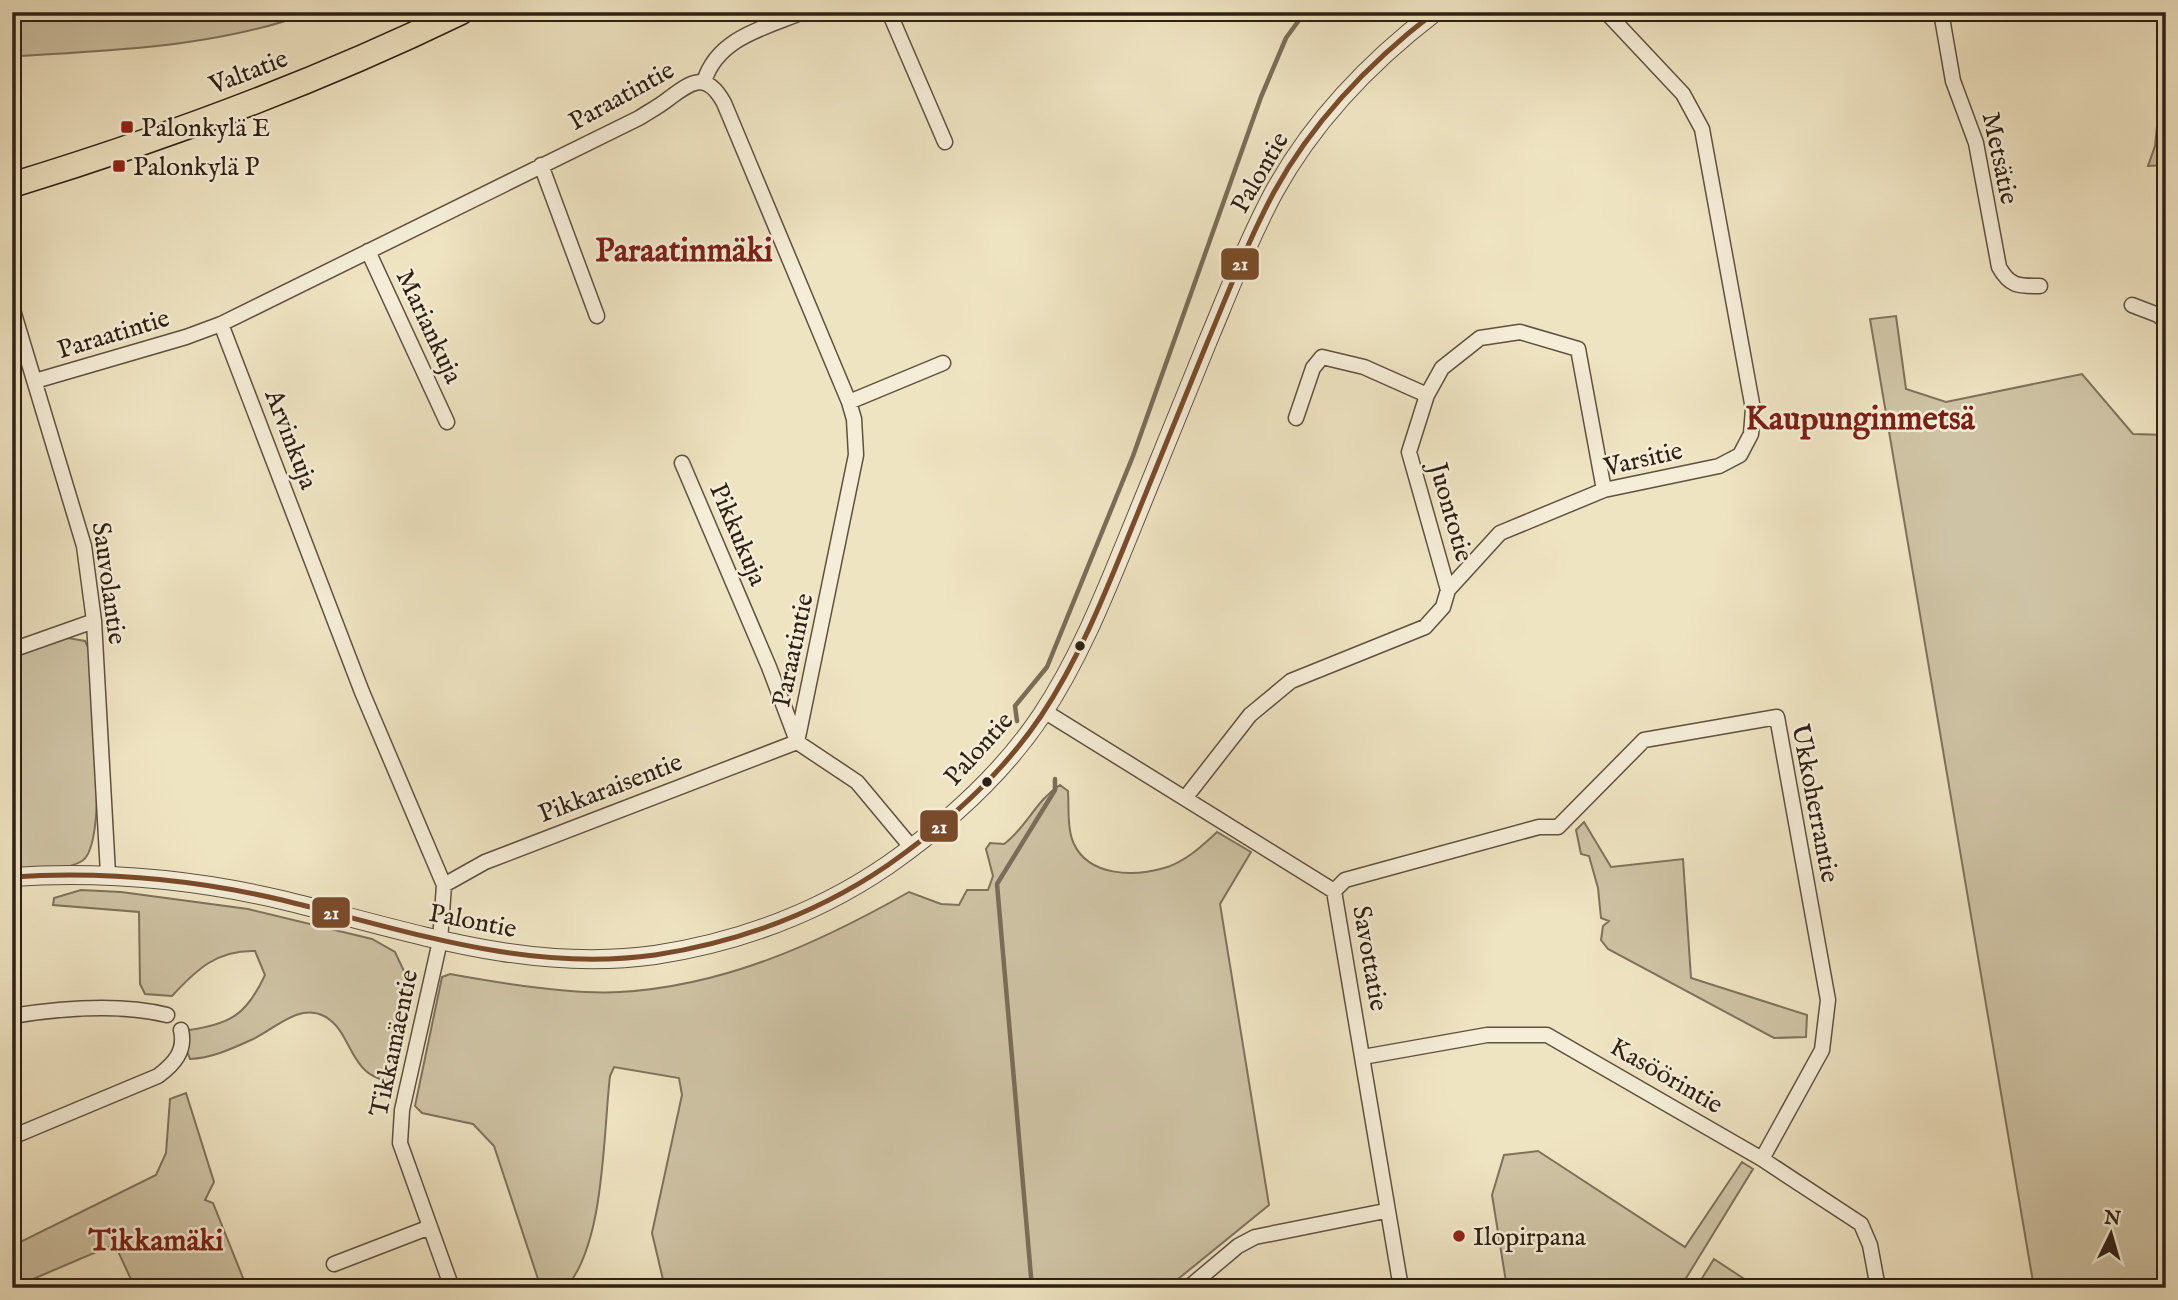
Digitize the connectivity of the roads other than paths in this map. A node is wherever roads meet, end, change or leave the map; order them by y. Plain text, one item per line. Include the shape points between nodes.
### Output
1 (461, 12) edge
2 (803, 12) edge
3 (889, 12) edge
4 (1435, 12) edge
5 (1606, 12) edge
6 (1941, 12) edge
7 (704, 82) junction
8 (945, 142) dead end
9 (541, 165) junction
10 (21, 182) edge
11 (368, 251) junction
12 (2040, 286) dead end
13 (2132, 305) dead end
14 (12, 307) edge
15 (597, 316) dead end
16 (2166, 322) edge
17 (221, 324) junction
18 (943, 363) dead end
19 (35, 381) junction
20 (1427, 395) junction
21 (849, 402) junction
22 (1296, 418) dead end
23 (447, 422) dead end
24 (682, 463) dead end
25 (1604, 490) junction
26 (316, 572) joint
27 (1448, 590) junction
28 (94, 621) junction
29 (12, 650) edge
30 (1044, 711) junction
31 (797, 742) junction
32 (1186, 797) junction
33 (912, 848) junction
34 (108, 874) junction
35 (12, 877) edge
36 (444, 885) junction
37 (1334, 891) junction
38 (440, 941) junction
39 (167, 1015) dead end
40 (12, 1016) edge
41 (181, 1030) dead end
42 (1363, 1057) junction
43 (12, 1137) edge
44 (1762, 1159) junction
45 (1385, 1211) junction
46 (430, 1227) junction
47 (334, 1264) dead end
48 (452, 1288) edge
49 (1188, 1288) edge
50 (1401, 1288) edge
51 (1878, 1288) edge

1 - 10 highway, Valtatie via 233,110
2 - 7 street via 729,44 715,57
3 - 8 street
4 - 30 street, Palontie via 1354,83 1275,189 1243,255 1110,582
5 - 25 street, Varsitie via 1683,93 1702,129 1754,409 1751,434 1740,455 1719,466
6 - 12 street, Metsätie via 1953,81 1976,143 1999,267 2015,286
7 - 9 street, Paraatintie via 689,84 639,118
7 - 21 street, Paraatintie via 716,89 724,103
9 - 11 street, Paraatintie
9 - 15 street
11 - 17 street, Paraatintie
11 - 23 street, Mariankuja
13 - 16 street
14 - 19 street, Sauvolantie
17 - 19 street, Paraatintie
17 - 26 street, Arvinkuja
18 - 21 street
19 - 28 street, Sauvolantie via 84,546
20 - 22 street via 1364,367 1322,357 1313,368
20 - 25 street, Juontotie via 1442,368 1480,338 1520,332 1578,349
20 - 27 street, Juontotie via 1409,452
21 - 31 street, Paraatintie via 856,455
24 - 31 street, Pikkukuja
25 - 27 street, Varsitie via 1500,533
26 - 36 street, Tikkamäentie
27 - 32 street, Varsitie via 1443,607 1426,627 1291,681 1250,715
28 - 29 street
28 - 34 street, Sauvolantie
30 - 32 street, Savottatie
30 - 33 street, Palontie via 962,806
31 - 33 street via 857,782
31 - 36 street, Pikkaraisentie via 485,862
32 - 37 street, Savottatie
33 - 38 street, Palontie via 866,880 807,911 760,930 687,949 625,958 564,959 518,956
34 - 35 street, Palontie
34 - 38 street, Palontie via 190,882 267,897
36 - 38 street, Tikkamäentie
37 - 42 street, Savottatie
37 - 44 street, Ukkoherrantie via 1345,880 1539,827 1558,827 1644,740 1777,717 1828,1000 1822,1049
38 - 46 street, Tikkamäentie via 399,1126 403,1159
39 - 40 street via 108,1009
41 - 43 street via 181,1051 173,1065 158,1076
42 - 44 street, Kasöörintie via 1487,1035 1547,1035
42 - 45 street, Savottatie
44 - 51 street, Kasöörintie via 1861,1224
45 - 49 street via 1255,1237
45 - 50 street, Savottatie
46 - 47 street
46 - 48 street, Tikkamäentie

